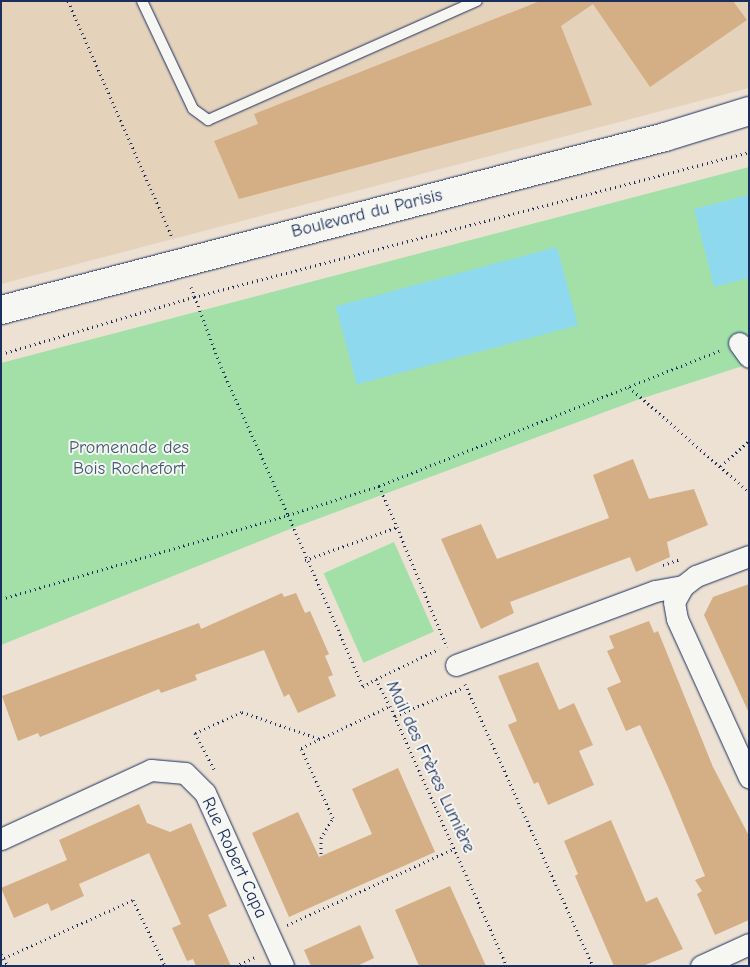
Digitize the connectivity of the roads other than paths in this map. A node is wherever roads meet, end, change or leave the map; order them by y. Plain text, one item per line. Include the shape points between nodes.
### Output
1 (142, 1) edge
2 (477, 1) edge
3 (743, 109) edge
4 (1, 310) edge
5 (749, 556) edge
6 (683, 586) junction
7 (456, 665) road end
8 (749, 776) edge
9 (1, 838) edge
10 (749, 944) edge
11 (283, 966) edge
12 (701, 966) edge

1 - 2 lane via 193,109 208,120
3 - 4 street, Boulevard du Parisis via 665,137
5 - 6 street via 696,576
6 - 7 street via 655,591
6 - 8 street via 674,602 677,619
9 - 11 street, Rue Robert Capa via 151,770 185,773 205,793
10 - 12 street

